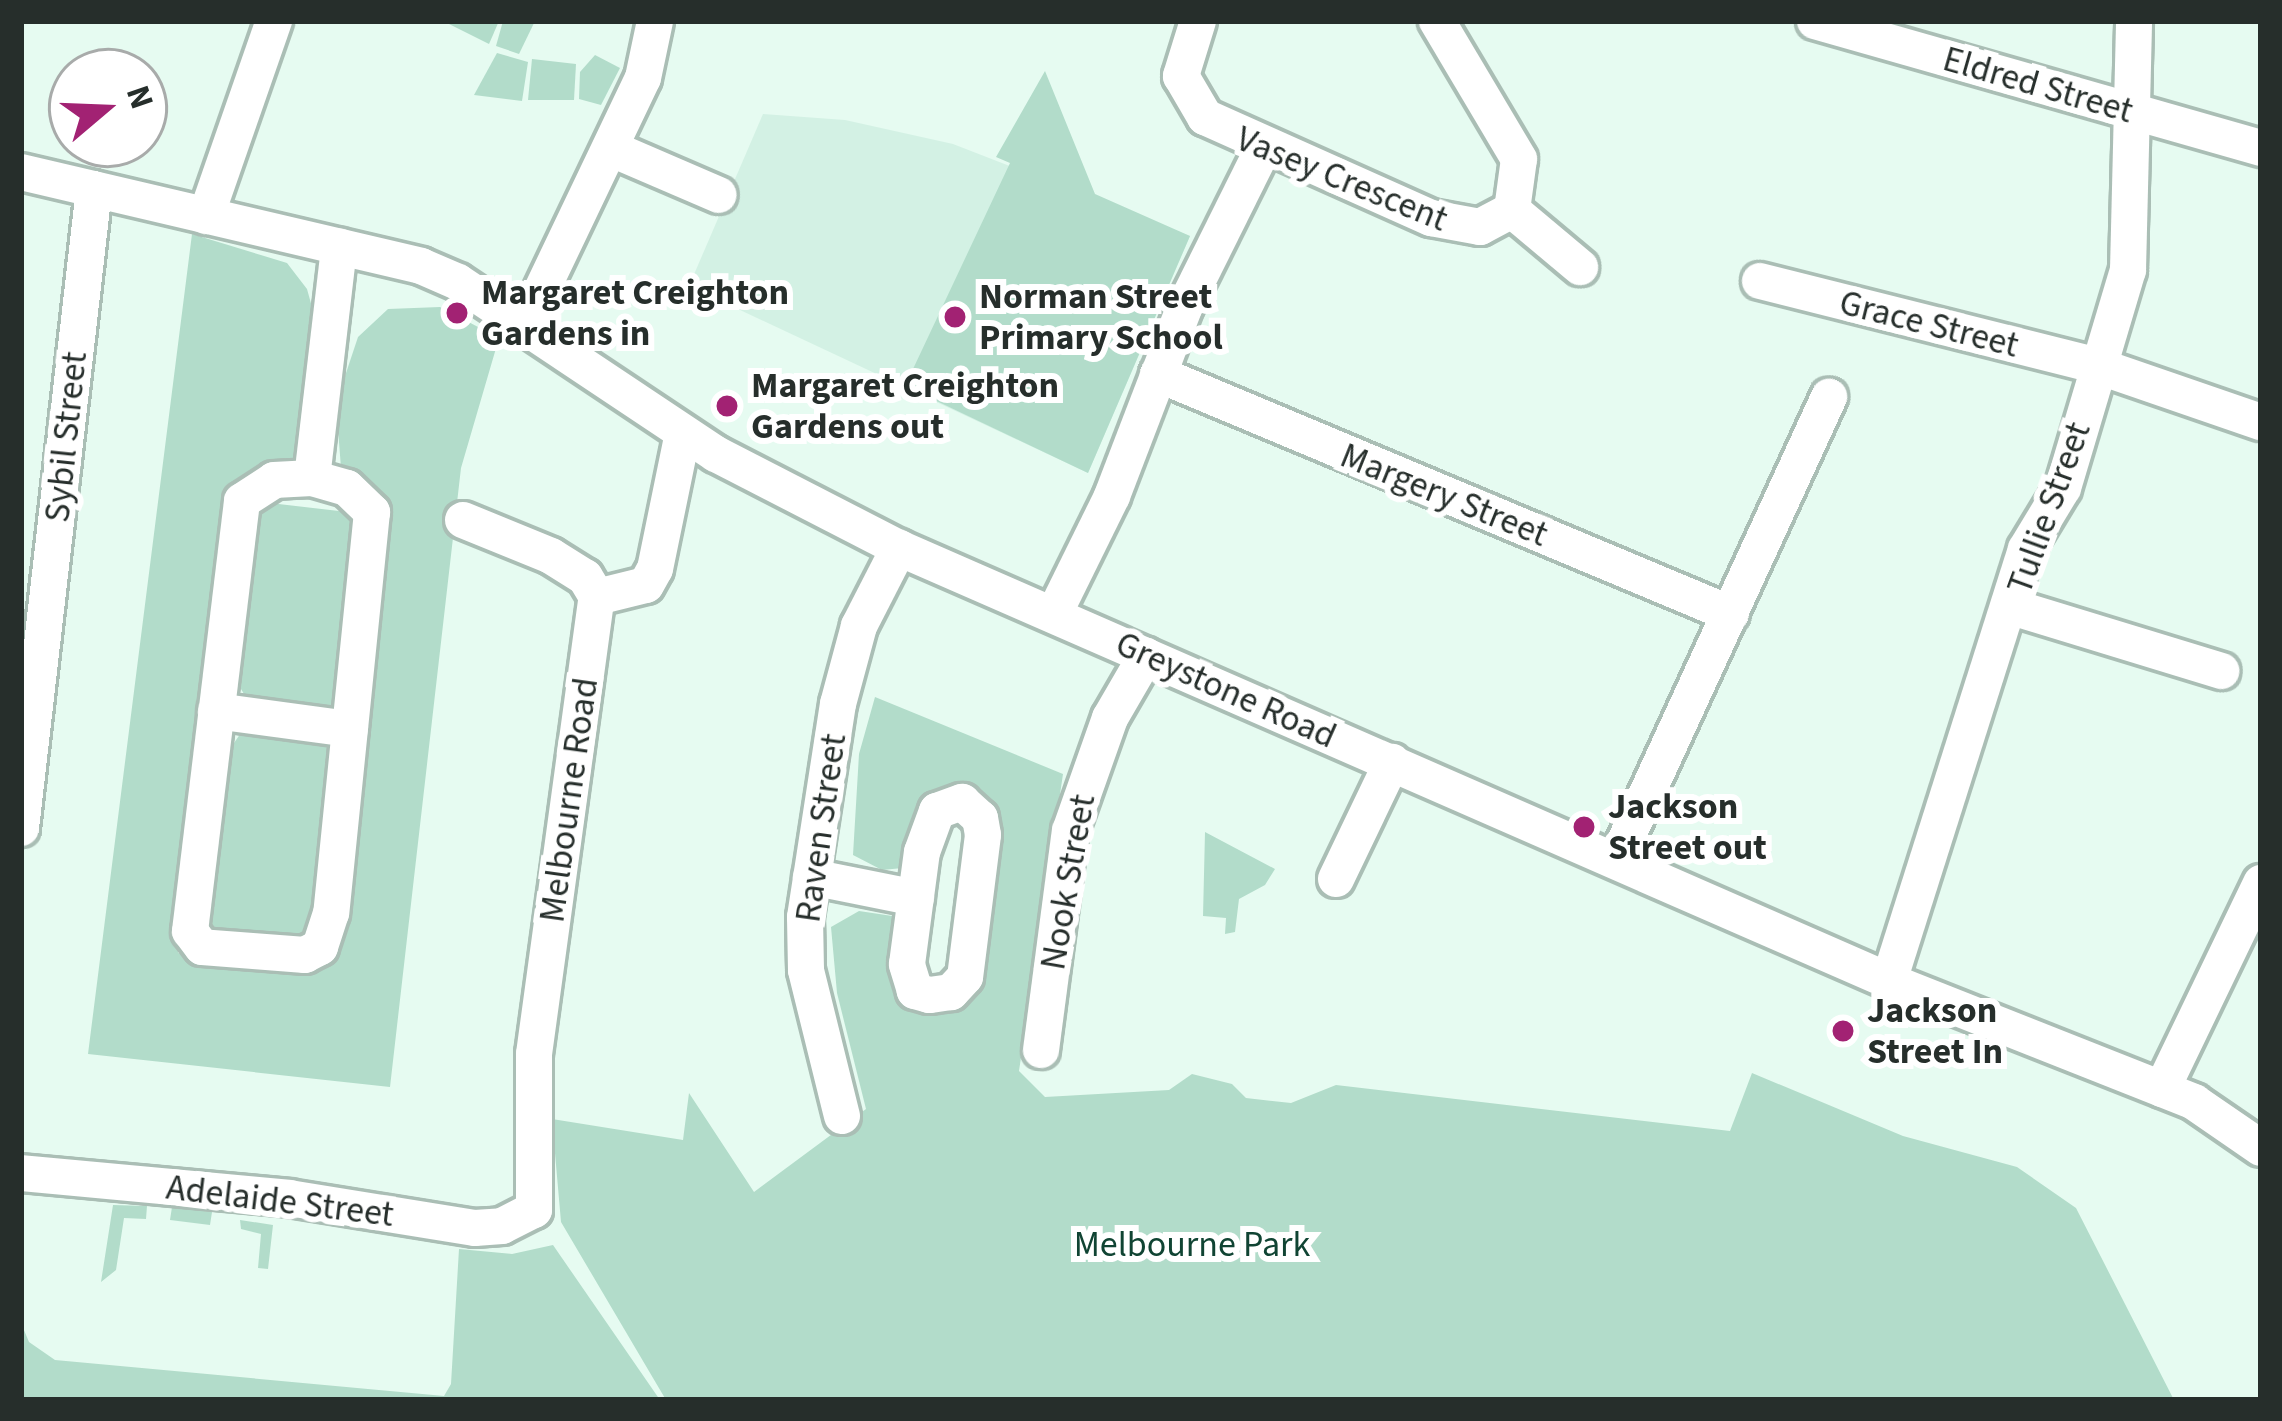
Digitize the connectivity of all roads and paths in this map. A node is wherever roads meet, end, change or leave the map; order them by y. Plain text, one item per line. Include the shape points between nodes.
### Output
1 (274, 21) edge
2 (655, 21) edge
3 (1198, 21) edge
4 (1437, 21) edge
5 (1815, 21) edge
6 (2134, 21) edge
7 (2129, 112) junction
8 (2261, 148) edge
9 (612, 149) junction
10 (1263, 149) junction
11 (21, 172) edge
12 (94, 189) junction
13 (719, 194) dead end
14 (1512, 210) junction
15 (206, 216) junction
16 (339, 247) junction
17 (1580, 267) dead end
18 (1760, 281) dead end
19 (527, 321) junction
20 (2098, 366) junction
21 (1158, 374) junction
22 (1829, 397) dead end
23 (2261, 422) edge
24 (683, 433) junction
25 (312, 478) junction
26 (463, 520) dead end
27 (898, 548) junction
28 (597, 597) junction
29 (2012, 607) junction
30 (1054, 612) junction
31 (1731, 614) junction
32 (1145, 656) junction
33 (2221, 671) dead end
34 (216, 711) junction
35 (350, 729) junction
36 (1392, 762) junction
37 (22, 816) edge
38 (1616, 861) junction
39 (811, 877) junction
40 (1336, 879) dead end
41 (2261, 884) edge
42 (916, 898) junction
43 (1889, 981) junction
44 (1041, 1050) dead end
45 (2162, 1090) junction
46 (842, 1116) dead end
47 (2261, 1148) edge
48 (21, 1173) edge
49 (534, 1210) joint

1 - 15 street
2 - 9 street via 643,78
3 - 10 street, Vasey Crescent via 1181,76 1191,100 1225,131
4 - 14 street via 1514,140 1521,188
5 - 7 street, Eldred Street
6 - 7 street, Tullie Street
7 - 8 street, Eldred Street
7 - 20 street, Tullie Street via 2132,247
9 - 13 street
9 - 19 street
10 - 14 street, Vasey Crescent via 1463,228 1494,224
10 - 21 street
11 - 12 street, Greystone Road
12 - 15 street, Greystone Road
12 - 37 street, Sybil Street
14 - 17 street
15 - 16 street, Greystone Road
16 - 19 street, Greystone Road via 421,266
16 - 25 street
18 - 20 street, Grace Street
19 - 24 street, Greystone Road
20 - 23 street, Grace Street
20 - 29 street, Tullie Street via 2063,488 2026,549
21 - 30 street via 1112,496
21 - 31 street, Margery Street
22 - 31 street
24 - 27 street, Greystone Road
24 - 28 street via 655,569 646,585
25 - 34 street via 274,480 242,501
25 - 35 street via 347,488 372,512
26 - 28 street via 551,556 585,577
27 - 30 street, Greystone Road
27 - 39 street, Raven Street via 859,626
28 - 49 street, Melbourne Road via 534,1054
29 - 33 street
29 - 43 street, Tullie Street
30 - 32 street, Greystone Road
31 - 38 street
32 - 36 street, Greystone Road
32 - 44 street, Nook Street via 1110,718 1070,831
34 - 35 street
34 - 35 street via 190,932 202,947 304,955 320,946 332,914
36 - 38 street, Greystone Road
36 - 40 street
38 - 43 street, Greystone Road
39 - 42 street
39 - 46 street, Raven Street via 806,970
41 - 45 street
42 - 42 street via 910,982 929,995 951,992 965,977 983,835 980,818 962,802 948,803 931,820
43 - 45 street, Greystone Road
45 - 47 street, Greystone Road
48 - 49 street, Adelaide Street via 289,1198 475,1228

